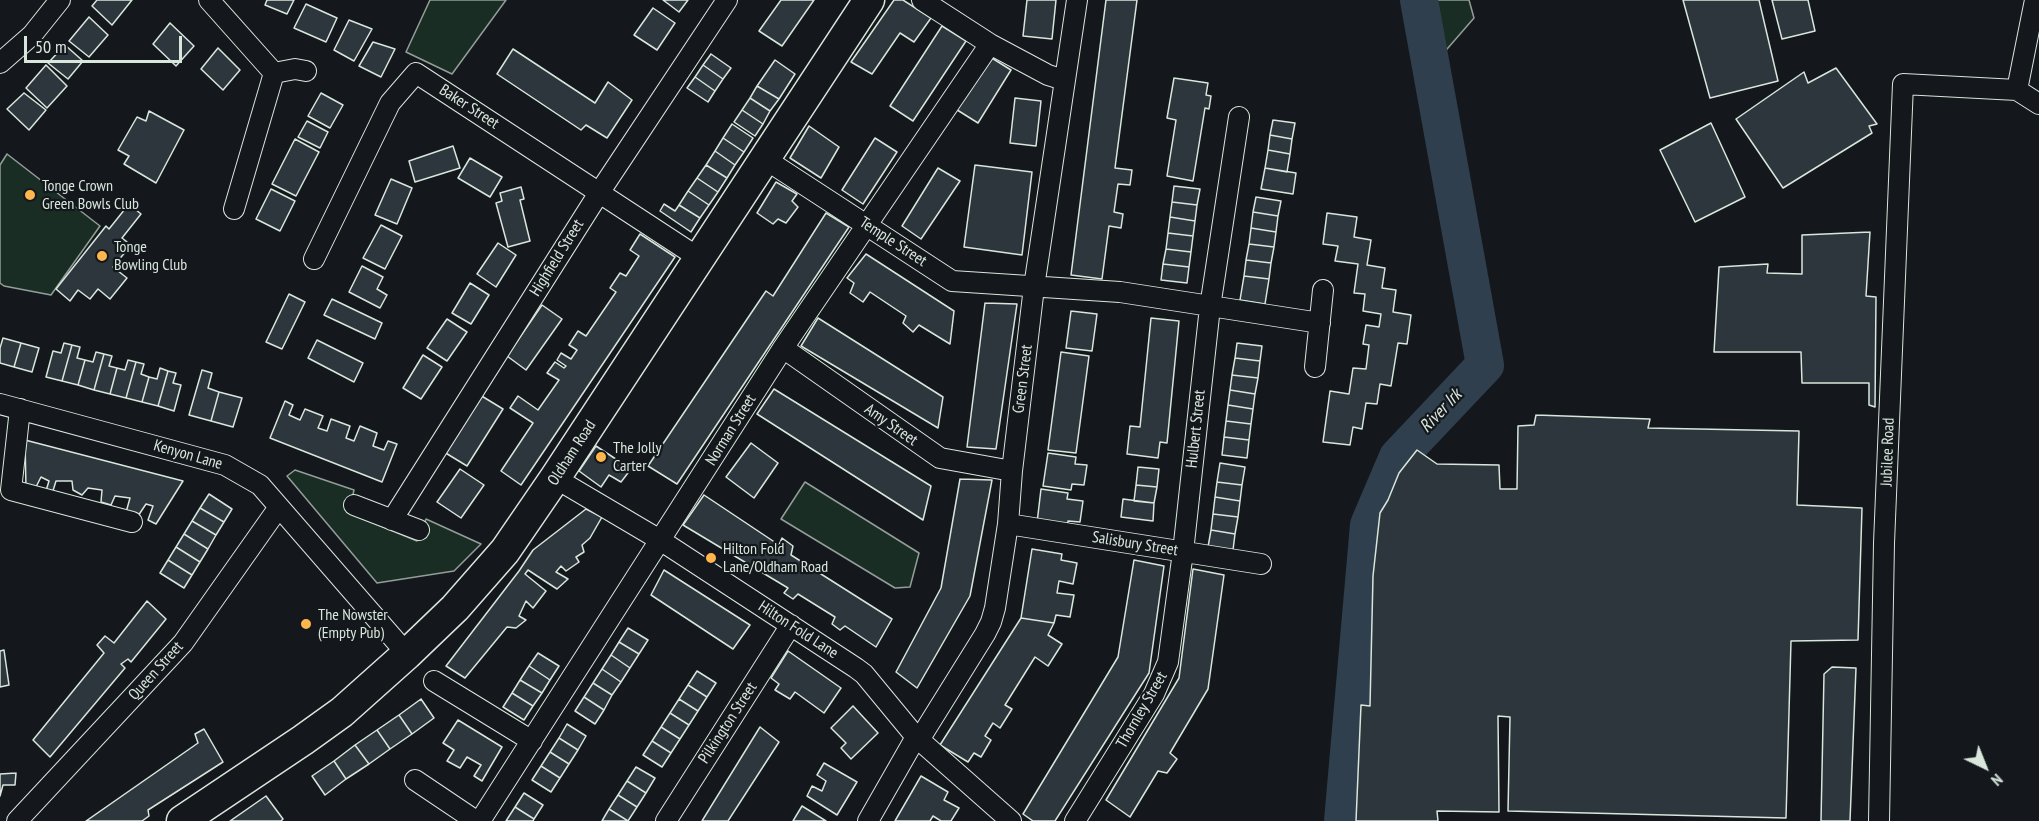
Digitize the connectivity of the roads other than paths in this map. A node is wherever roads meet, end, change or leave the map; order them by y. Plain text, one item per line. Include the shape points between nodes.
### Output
1 (60, 0) edge
2 (209, 0) edge
3 (727, 0) edge
4 (869, 0) edge
5 (922, 0) edge
6 (1077, 0) edge
7 (2035, 0) edge
8 (990, 44) junction
9 (0, 63) edge
10 (306, 71) dead end
11 (274, 73) junction
12 (1064, 80) junction
13 (2017, 90) junction
14 (2039, 104) edge
15 (1239, 117) dead end
16 (765, 159) junction
17 (599, 193) junction
18 (234, 209) dead end
19 (867, 225) junction
20 (699, 258) junction
21 (314, 259) dead end
22 (1034, 287) junction
23 (1323, 290) dead end
24 (1210, 307) junction
25 (1320, 323) junction
26 (783, 348) junction
27 (1315, 367) dead end
28 (0, 404) edge
29 (20, 409) junction
30 (1012, 471) junction
31 (555, 478) junction
32 (354, 505) dead end
33 (279, 507) junction
34 (392, 520) junction
35 (132, 522) dead end
36 (1008, 524) junction
37 (419, 530) dead end
38 (660, 540) junction
39 (1183, 552) junction
40 (1261, 564) dead end
41 (791, 625) junction
42 (407, 654) junction
43 (434, 681) dead end
44 (918, 739) junction
45 (532, 741) junction
46 (415, 780) dead end
47 (17, 821) edge
48 (182, 821) edge
49 (476, 821) edge
50 (480, 821) edge
51 (666, 821) edge
52 (868, 821) edge
53 (1011, 821) edge
54 (1075, 821) edge
55 (1879, 821) edge

1 - 9 street via 32,35
2 - 11 street
3 - 17 street, Highfield Street
4 - 16 main road, Oldham Road
5 - 8 street
6 - 12 street, Green Street
7 - 13 street
8 - 12 street
8 - 19 street, Norman Street
10 - 11 street
11 - 18 street
12 - 22 street, Green Street
13 - 14 street
13 - 55 street, Jubilee Road via 1903,84 1884,543
15 - 24 street, Hulbert Street
16 - 19 street, Temple Street
16 - 20 main road, Oldham Road
17 - 20 street, Baker Street
17 - 21 street, Baker Street via 416,73 390,103
17 - 34 street, Highfield Street
19 - 22 street, Temple Street via 952,281
19 - 26 street, Norman Street
20 - 31 main road, Oldham Road
22 - 24 street via 1120,292
22 - 30 street, Green Street
23 - 25 street
24 - 25 street
24 - 39 street, Hulbert Street
25 - 27 street
26 - 30 street, Amy Street via 940,458
26 - 38 street, Norman Street
28 - 29 street, Kenyon Lane
29 - 33 street, Kenyon Lane via 225,465 260,485
29 - 35 street via 11,490
30 - 36 street, Green Street
31 - 38 street, Hilton Fold Lane
31 - 42 main road, Oldham Road via 506,551
32 - 34 street
33 - 42 street, Kenyon Lane
33 - 47 street, Queen Street via 183,643
34 - 37 street
36 - 39 street, Salisbury Street
36 - 44 street, Green Street via 991,622
38 - 41 street, Hilton Fold Lane
38 - 45 street, Norman Street
39 - 40 street, Salisbury Street
39 - 54 street, Thornley Street via 1168,662 1162,679
41 - 44 street, Hilton Fold Lane via 864,674
41 - 51 street, Pilkington Street
42 - 48 main road, Oldham Road via 303,741
43 - 45 street
44 - 52 street, Green Street
44 - 53 street, Hilton Fold Lane
45 - 50 street, Norman Street
46 - 49 street

